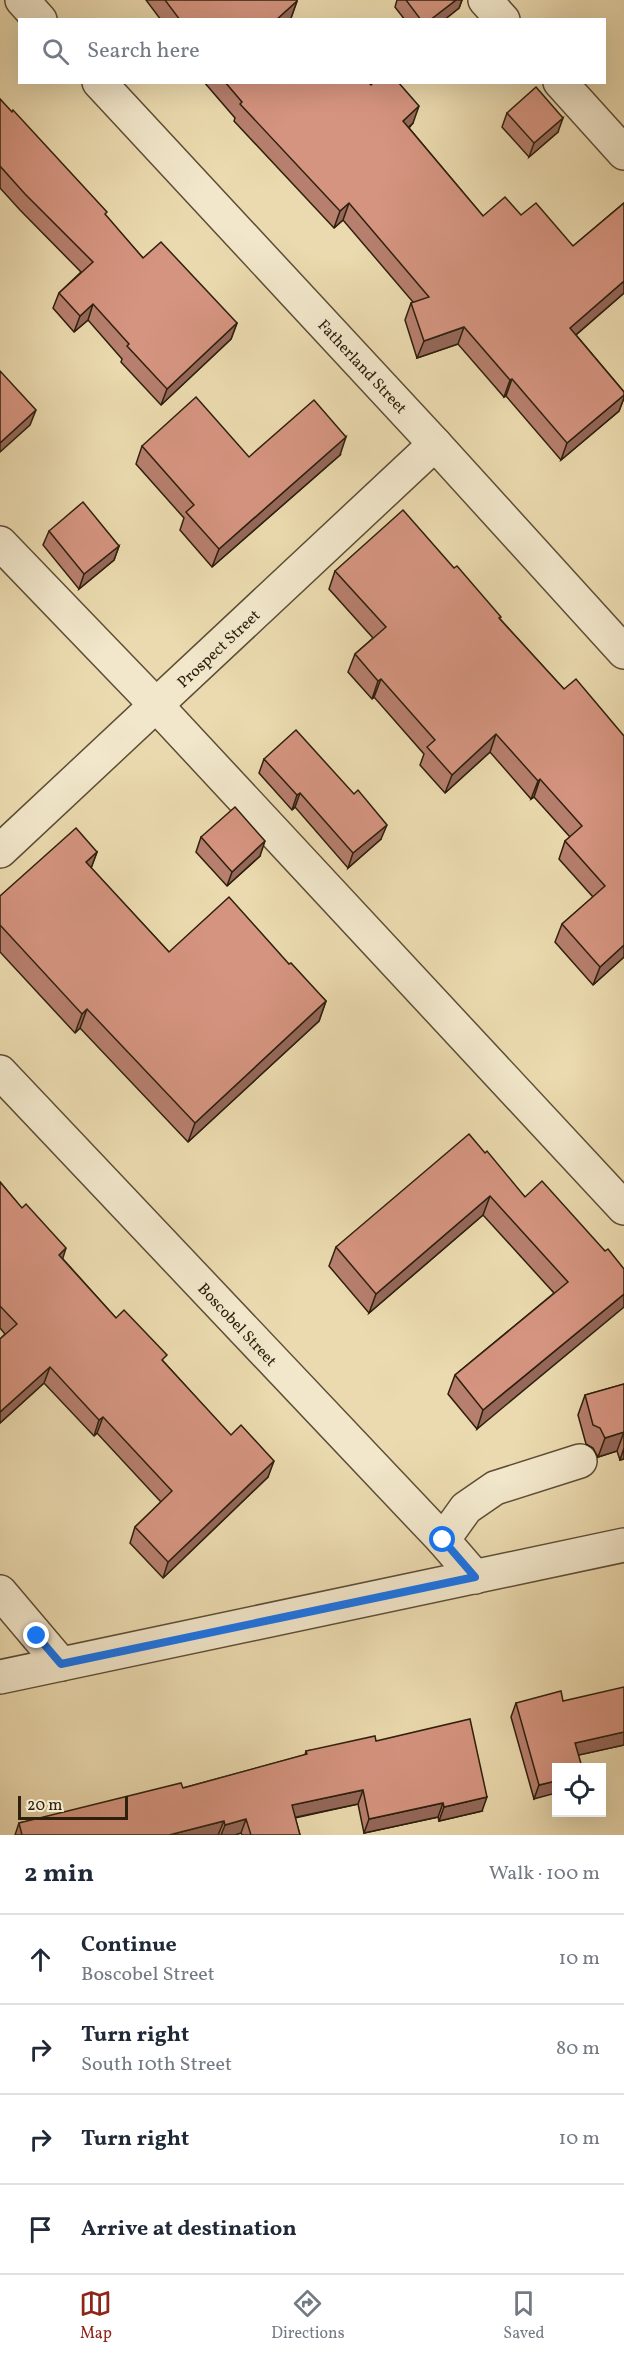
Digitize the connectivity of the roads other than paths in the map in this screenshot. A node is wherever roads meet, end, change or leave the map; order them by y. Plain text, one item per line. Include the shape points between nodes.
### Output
1 (22, 0) edge
2 (485, 0) edge
3 (38, 18) edge
4 (500, 18) edge
5 (101, 84) edge
6 (562, 84) edge
7 (624, 153) edge
8 (435, 444) junction
9 (0, 543) edge
10 (624, 652) edge
11 (156, 705) junction
12 (0, 851) edge
13 (0, 1072) edge
14 (624, 1208) edge
15 (580, 1461) dead end
16 (443, 1540) junction
17 (624, 1545) edge
18 (475, 1577) junction
19 (0, 1592) edge
20 (61, 1664) junction
21 (0, 1677) edge

1 - 3 street
2 - 4 street
5 - 8 street, Fatherland Street
6 - 7 street
8 - 10 street, Fatherland Street
8 - 11 street, Prospect Street
9 - 11 street
11 - 12 street, Prospect Street
11 - 14 street
13 - 16 street, Boscobel Street
15 - 16 street via 495,1488 466,1508
16 - 18 street, Boscobel Street
17 - 18 street
18 - 20 street
19 - 20 street
20 - 21 street

